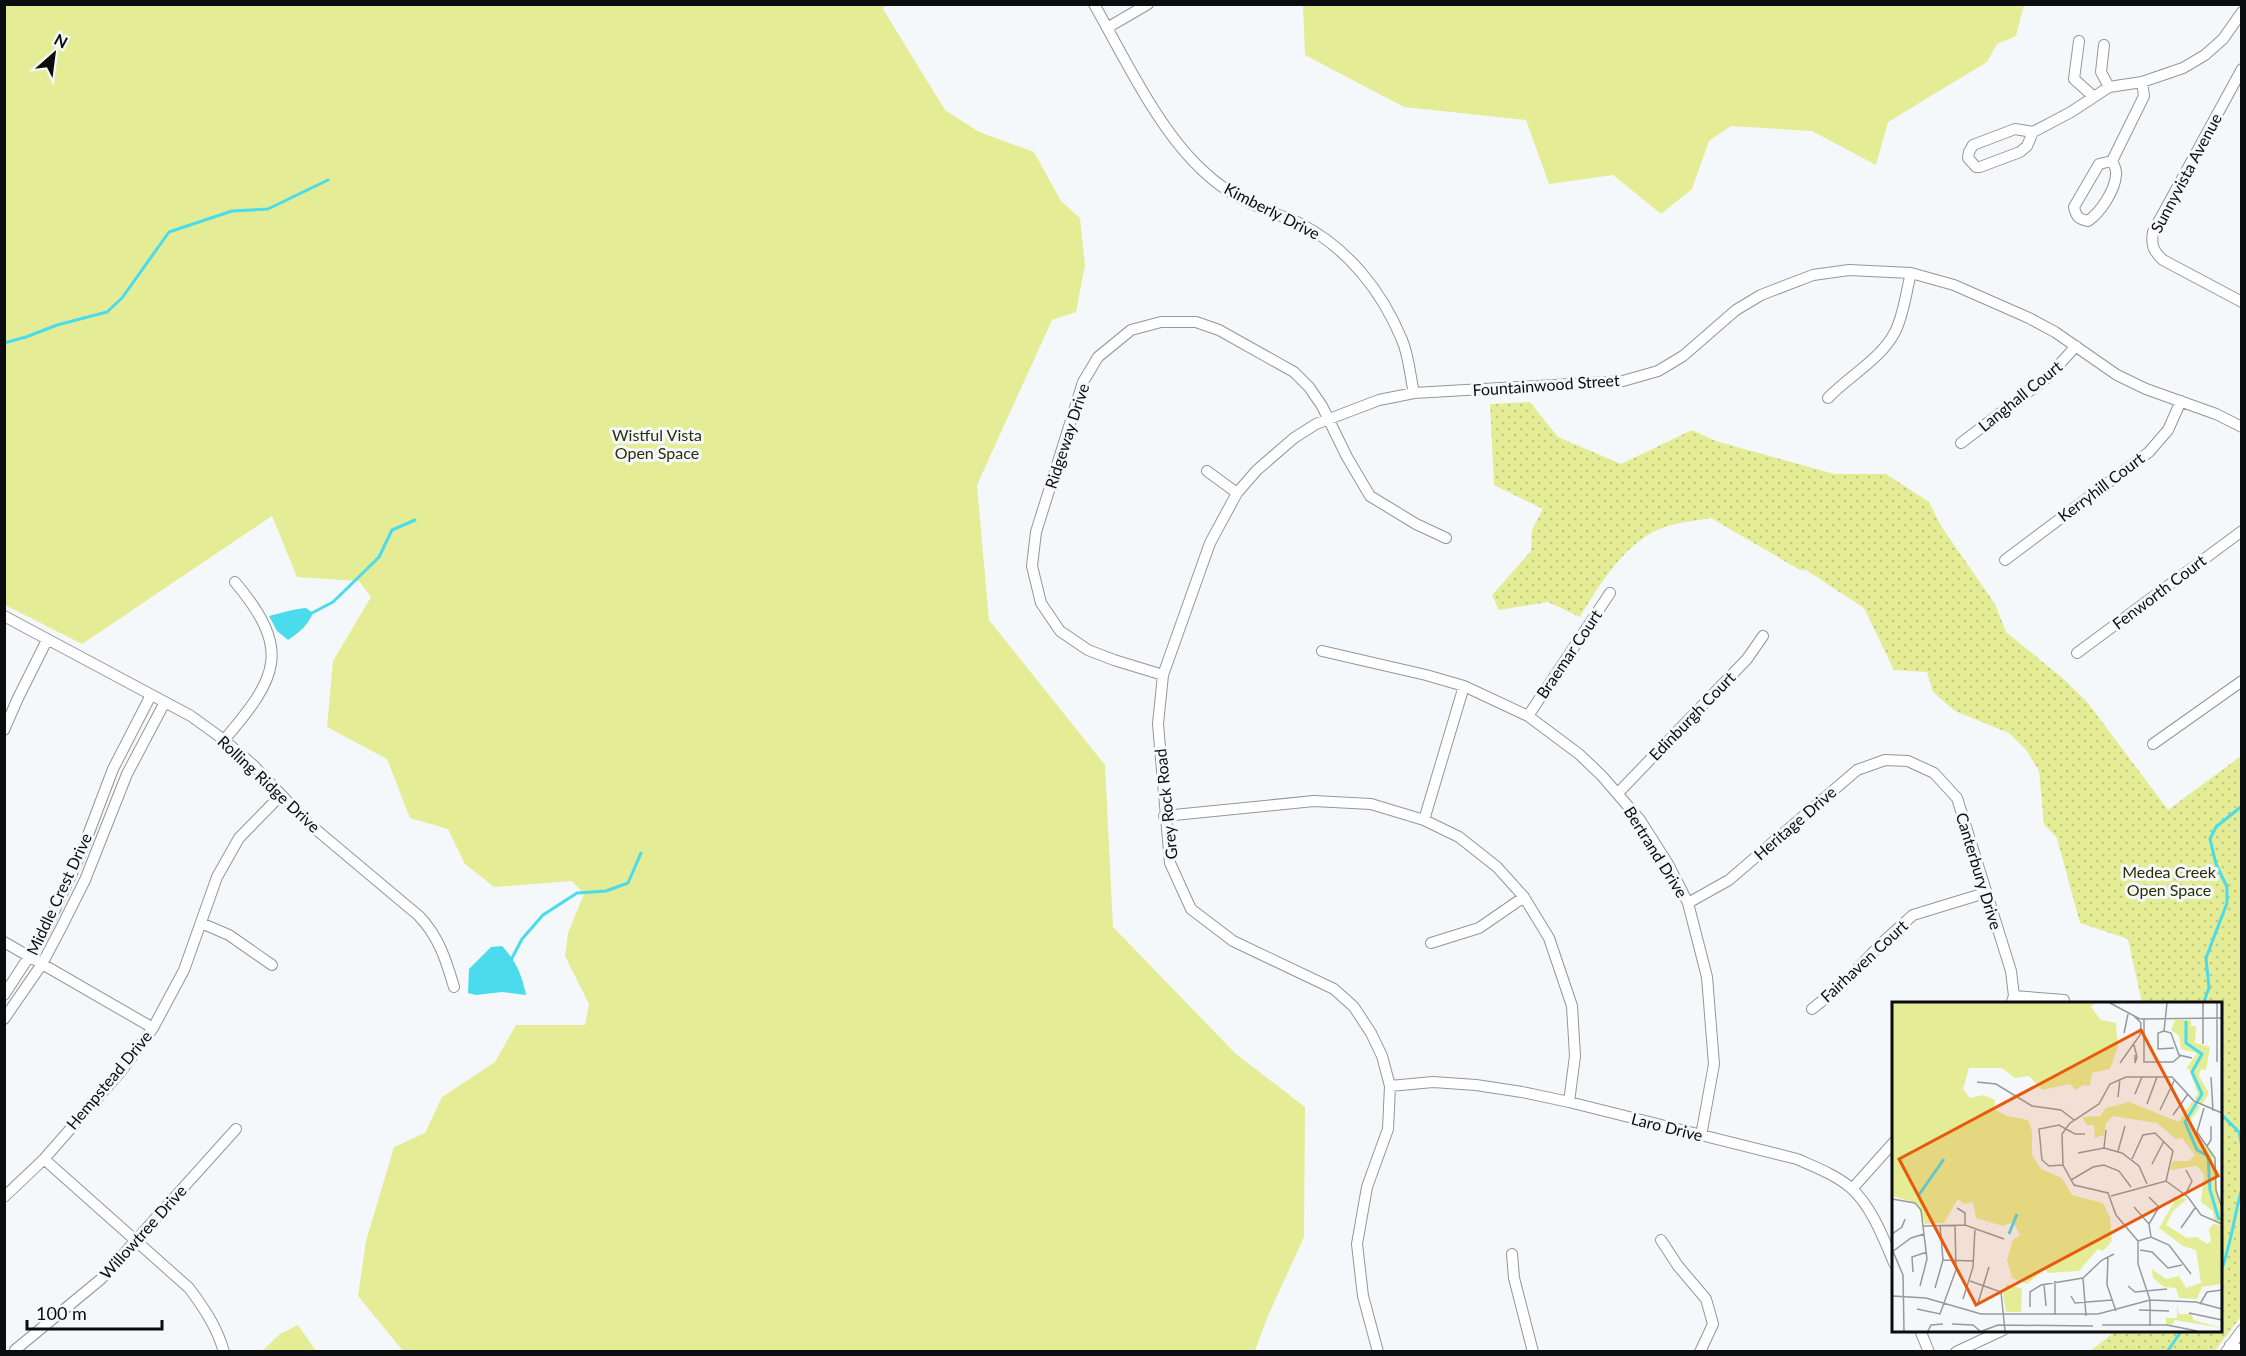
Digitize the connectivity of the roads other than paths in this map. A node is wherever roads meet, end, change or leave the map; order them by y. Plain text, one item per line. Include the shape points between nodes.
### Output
1 (1094, 4) edge
2 (1148, 4) edge
3 (2241, 12) edge
4 (1107, 28) junction
5 (2079, 41) dead end
6 (2104, 45) dead end
7 (2241, 69) edge
8 (2142, 82) junction
9 (2109, 87) junction
10 (2094, 97) junction
11 (2033, 132) junction
12 (2112, 161) junction
13 (1911, 273) junction
14 (2241, 302) edge
15 (2076, 346) junction
16 (1414, 393) junction
17 (1828, 398) dead end
18 (2181, 401) junction
19 (1328, 418) junction
20 (2241, 427) edge
21 (1961, 443) dead end
22 (1207, 471) dead end
23 (1237, 493) junction
24 (2241, 531) edge
25 (1446, 538) dead end
26 (2005, 560) dead end
27 (235, 582) dead end
28 (1610, 593) dead end
29 (4, 616) edge
30 (1762, 636) dead end
31 (47, 640) junction
32 (1322, 651) dead end
33 (2077, 653) dead end
34 (1163, 675) junction
35 (2241, 681) edge
36 (1464, 686) junction
37 (151, 694) junction
38 (165, 702) junction
39 (1527, 716) junction
40 (4, 730) edge
41 (224, 740) junction
42 (2153, 744) dead end
43 (1908, 761) joint
44 (1618, 793) junction
45 (281, 795) junction
46 (1164, 816) junction
47 (1425, 820) junction
48 (92, 822) junction
49 (105, 827) junction
50 (1985, 893) junction
51 (1524, 897) junction
52 (1688, 903) junction
53 (201, 923) junction
54 (4, 942) edge
55 (1431, 943) dead end
56 (30, 957) junction
57 (42, 964) junction
58 (272, 965) dead end
59 (454, 987) dead end
60 (4, 995) edge
61 (2013, 1000) edge
62 (2064, 1000) dead end
63 (1812, 1009) dead end
64 (4, 1019) edge
65 (153, 1028) junction
66 (1390, 1086) junction
67 (1569, 1102) junction
68 (236, 1129) dead end
69 (1701, 1136) junction
70 (1892, 1143) edge
71 (44, 1158) junction
72 (1851, 1189) junction
73 (4, 1197) edge
74 (1661, 1240) dead end
75 (136, 1241) junction
76 (1512, 1254) dead end
77 (1892, 1260) edge
78 (2241, 1330) edge
79 (1921, 1332) edge
80 (1998, 1332) edge
81 (2228, 1348) edge
82 (15, 1350) dead end
83 (2241, 1351) edge
84 (224, 1352) edge
85 (1378, 1352) edge
86 (1533, 1352) edge
87 (1700, 1352) edge
88 (1929, 1352) edge
89 (1956, 1352) edge

1 - 4 street, Kimberly Drive
2 - 4 street
3 - 8 street via 2223,39 2205,55 2183,68
4 - 16 street, Kimberly Drive via 1167,131 1199,168 1228,191 1328,239 1363,272 1403,342
5 - 10 street via 2074,79
6 - 9 street via 2101,72
7 - 14 street, Sunnyvista Avenue via 2153,232 2151,243 2154,253 2163,261
8 - 9 street
8 - 12 street via 2144,96
9 - 10 street
10 - 11 street
11 - 11 street via 2015,129 1973,145 1968,158 1980,167 2020,152
12 - 12 street via 2117,172 2114,185 2096,215 2088,221 2080,219 2074,207 2078,198 2099,164
13 - 15 street, Fountainwood Street via 1999,304
13 - 16 street, Fountainwood Street via 1849,270 1813,275 1782,286 1736,310 1683,356 1658,371 1623,381
13 - 17 street via 1899,321 1889,342
15 - 18 street, Fountainwood Street via 2117,375
15 - 21 street, Langhall Court via 2048,377
16 - 19 street, Fountainwood Street via 1379,400
18 - 20 street, Fountainwood Street
18 - 26 street, Kerryhill Court via 2168,430 2149,452
19 - 23 street, Grey Rock Road via 1275,452
19 - 25 street, Ridgeway Drive via 1370,496
19 - 34 street, Ridgeway Drive via 1309,387 1294,372 1237,339 1196,322 1161,322 1131,330 1098,357 1083,382 1039,521 1032,566 1041,603 1060,631 1088,650
22 - 23 street
23 - 34 street, Grey Rock Road via 1210,543
24 - 33 street, Fenworth Court
27 - 41 street via 262,618 272,650 258,698
28 - 39 street, Braemar Court
29 - 31 street, Rolling Ridge Drive
30 - 44 street, Edinburgh Court via 1747,660
31 - 37 street, Rolling Ridge Drive
31 - 40 street
32 - 36 street, Bertrand Drive
34 - 46 street, Grey Rock Road via 1158,724
35 - 42 street
36 - 39 street, Bertrand Drive
36 - 47 street
37 - 38 street, Rolling Ridge Drive
37 - 48 street, Middle Crest Drive via 113,769
38 - 41 street, Rolling Ridge Drive
38 - 49 street, Middle Crest Drive via 127,774
39 - 44 street, Bertrand Drive via 1579,754
41 - 45 street, Rolling Ridge Drive
43 - 50 street, Canterbury Drive via 1934,773 1957,798
43 - 52 street, Heritage Drive via 1885,760 1857,770 1729,880
44 - 52 street, Bertrand Drive via 1640,820
45 - 53 street, Hempstead Drive via 239,838 217,877
45 - 59 street, Rolling Ridge Drive via 430,928
46 - 47 street via 1314,801 1371,804
46 - 66 street, Grey Rock Road via 1170,863 1191,909 1233,941 1334,989 1354,1007 1371,1033
47 - 51 street via 1467,843 1497,867
48 - 49 street, Middle Crest Drive
48 - 56 street, Middle Crest Drive via 73,871
49 - 57 street, Middle Crest Drive via 85,880
50 - 61 street, Canterbury Drive via 2011,971
50 - 63 street, Fairhaven Court via 1913,915 1842,986
51 - 55 street via 1479,928
51 - 67 street via 1549,938 1572,1006 1575,1056
52 - 69 street, Bertrand Drive via 1707,977 1714,1064
53 - 58 street via 229,935
53 - 65 street, Hempstead Drive via 184,970
54 - 56 street
56 - 57 street
56 - 60 street, Middle Crest Drive
57 - 64 street, Middle Crest Drive
57 - 65 street
61 - 62 street
65 - 71 street, Hempstead Drive via 122,1070
66 - 67 street, Laro Drive via 1433,1082 1476,1085
66 - 85 street, Grey Rock Road via 1388,1129 1367,1186 1357,1244 1363,1296
67 - 69 street, Laro Drive
68 - 75 street, Willowtree Drive
69 - 72 street, Laro Drive via 1797,1159 1827,1172
70 - 72 street
71 - 73 street, Hempstead Drive
71 - 75 street
72 - 77 street, Laro Drive via 1878,1224
74 - 87 street via 1706,1299 1713,1324
75 - 82 street, Willowtree Drive via 87,1293
75 - 84 street via 189,1288 207,1313
76 - 86 street via 1514,1278
78 - 81 street
79 - 88 street
80 - 89 street
81 - 83 street

